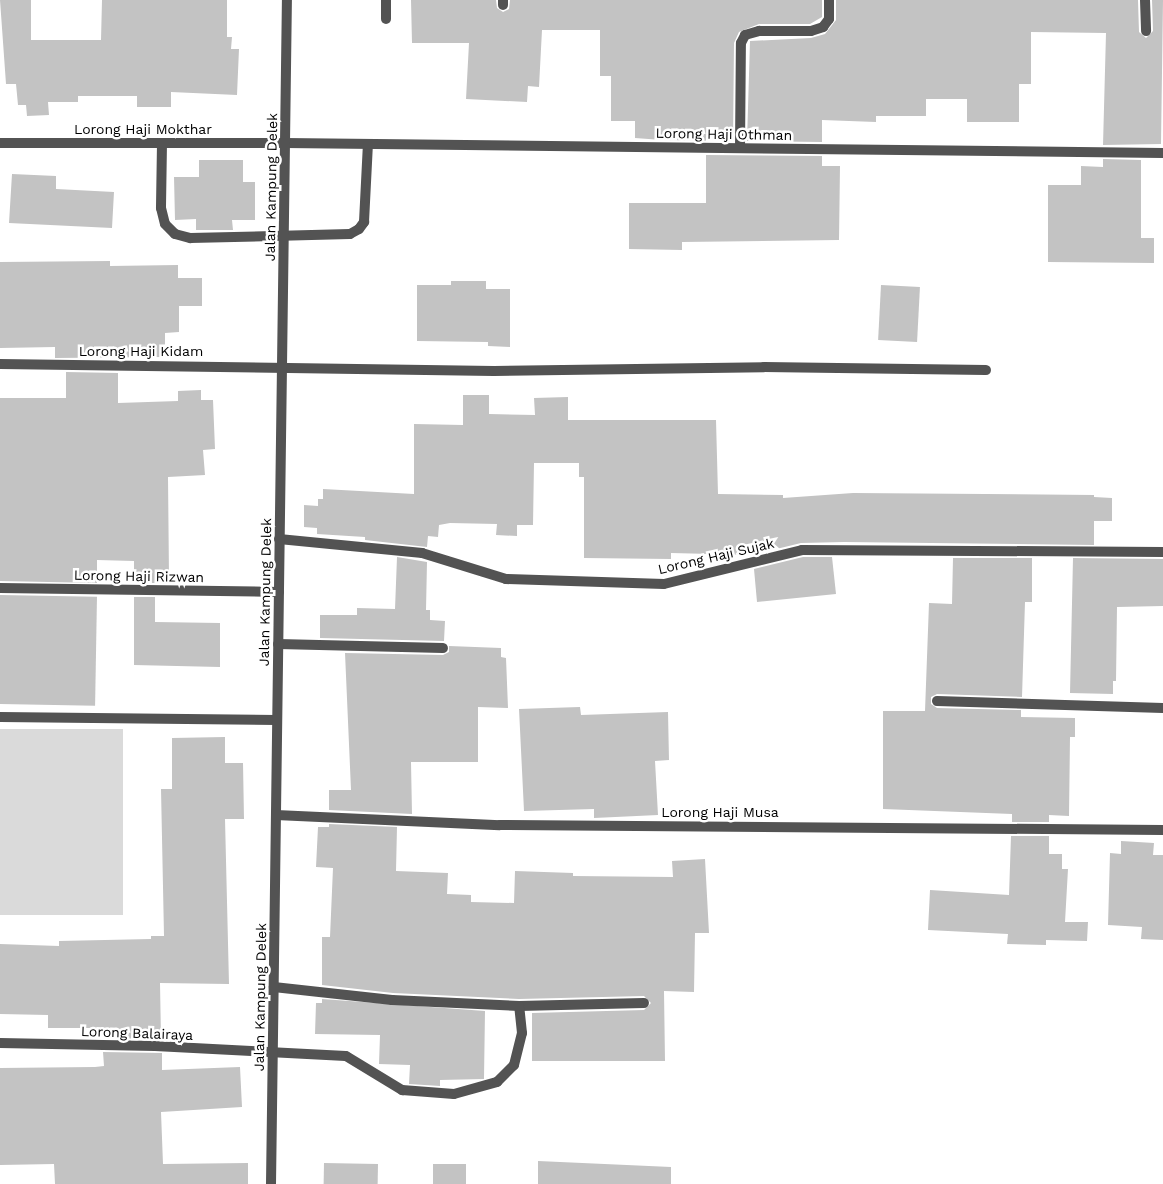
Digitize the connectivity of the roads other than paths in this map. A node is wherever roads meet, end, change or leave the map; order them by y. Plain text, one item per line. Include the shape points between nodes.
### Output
1 (287, 0) edge
2 (386, 0) edge
3 (829, 0) edge
4 (1145, 0) edge
5 (386, 19) dead end
6 (1146, 31) dead end
7 (286, 142) junction
8 (0, 143) edge
9 (162, 143) junction
10 (368, 144) junction
11 (740, 148) junction
12 (1163, 153) edge
13 (285, 236) junction
14 (0, 364) edge
15 (282, 366) junction
16 (986, 370) dead end
17 (279, 539) junction
18 (1163, 552) edge
19 (0, 588) edge
20 (279, 592) junction
21 (278, 644) junction
22 (443, 648) dead end
23 (937, 701) dead end
24 (1163, 708) edge
25 (0, 717) edge
26 (277, 720) junction
27 (276, 815) junction
28 (1163, 830) edge
29 (274, 987) junction
30 (644, 1003) dead end
31 (519, 1006) junction
32 (0, 1043) edge
33 (273, 1051) junction
34 (271, 1184) edge

1 - 7 street, Jalan Kampung Delek
2 - 5 street
3 - 11 street via 829,19 822,27 811,31 759,31 745,35 741,43
4 - 6 street
7 - 9 street, Lorong Haji Mokthar
7 - 10 street, Lorong Haji Othman
7 - 13 street, Jalan Kampung Delek
8 - 9 street, Lorong Haji Mokthar
9 - 13 street via 161,208 165,224 175,234 190,238
10 - 11 street, Lorong Haji Othman
10 - 13 street via 364,222 359,230 350,234
11 - 12 street, Lorong Haji Othman
13 - 15 street, Jalan Kampung Delek
14 - 15 street, Lorong Haji Kidam
15 - 16 street, Lorong Haji Kidam via 494,371 764,367
15 - 17 street, Jalan Kampung Delek
17 - 18 street, Lorong Haji Sujak via 422,553 506,579 664,584 802,550
17 - 20 street, Jalan Kampung Delek
19 - 20 street, Lorong Haji Rizwan
20 - 21 street, Jalan Kampung Delek
21 - 22 street
21 - 26 street, Jalan Kampung Delek
23 - 24 street
25 - 26 street
26 - 27 street, Jalan Kampung Delek
27 - 28 street, Lorong Haji Musa via 500,825
27 - 29 street, Jalan Kampung Delek
29 - 31 street via 392,1000
29 - 33 street, Jalan Kampung Delek
30 - 31 street
31 - 33 street, Lorong Balairaya via 522,1033 514,1065 497,1082 454,1094 402,1090 346,1056
32 - 33 street, Lorong Balairaya
33 - 34 street, Jalan Kampung Delek

